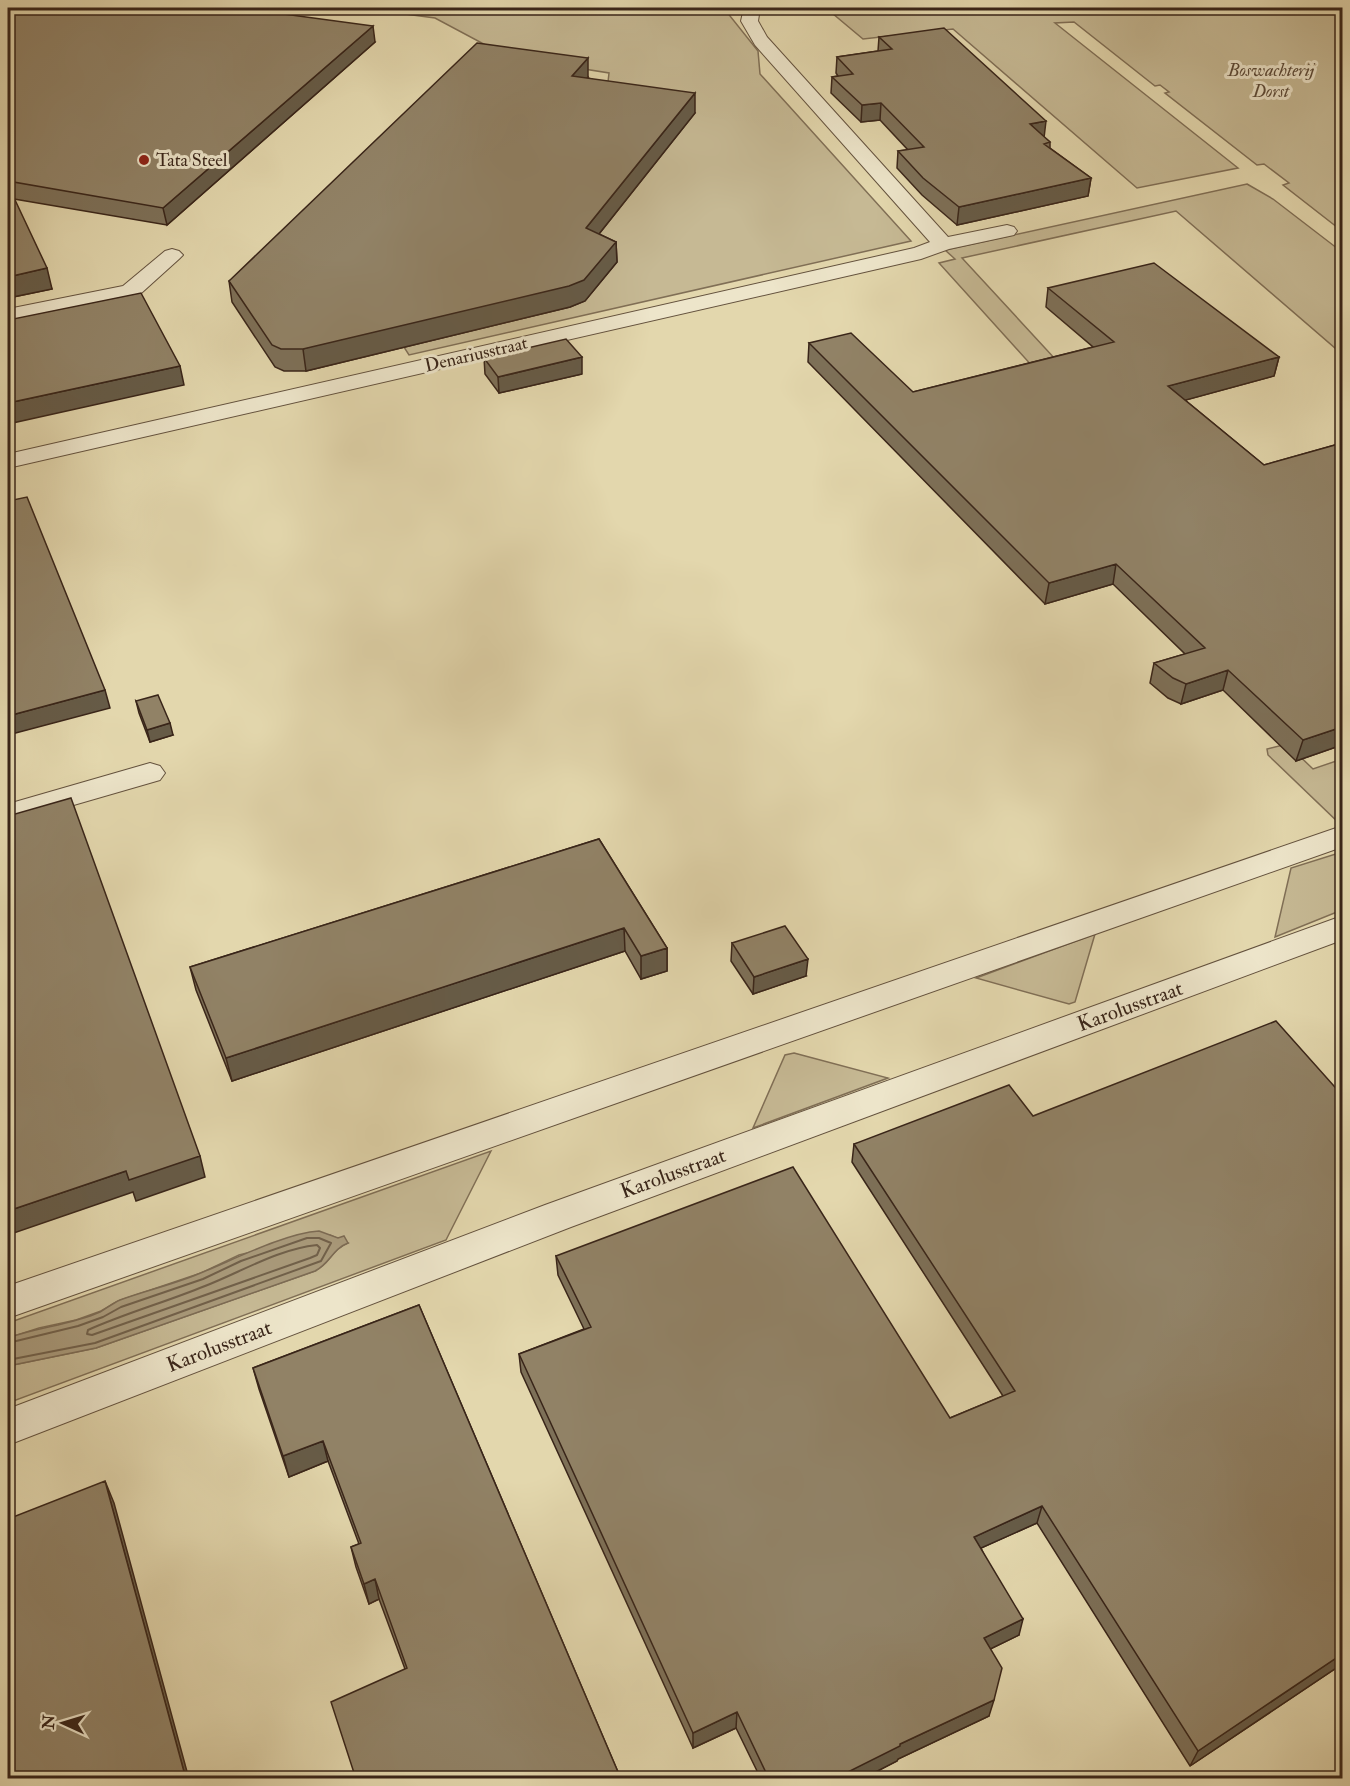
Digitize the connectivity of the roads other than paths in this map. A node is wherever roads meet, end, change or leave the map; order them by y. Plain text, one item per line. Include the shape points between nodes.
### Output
1 (752, 8) edge
2 (1006, 231) dead end
3 (943, 243) junction
4 (172, 255) dead end
5 (8, 316) edge
6 (8, 460) edge
7 (150, 773) dead end
8 (8, 814) edge
9 (1342, 836) edge
10 (1342, 928) edge
11 (8, 1302) edge
12 (8, 1427) edge

1 - 3 street via 749,24 762,41
2 - 3 street, Denariusstraat
3 - 6 street, Denariusstraat via 898,258
4 - 5 street via 130,291
7 - 8 street
9 - 11 street
10 - 12 street, Karolusstraat via 558,1216

